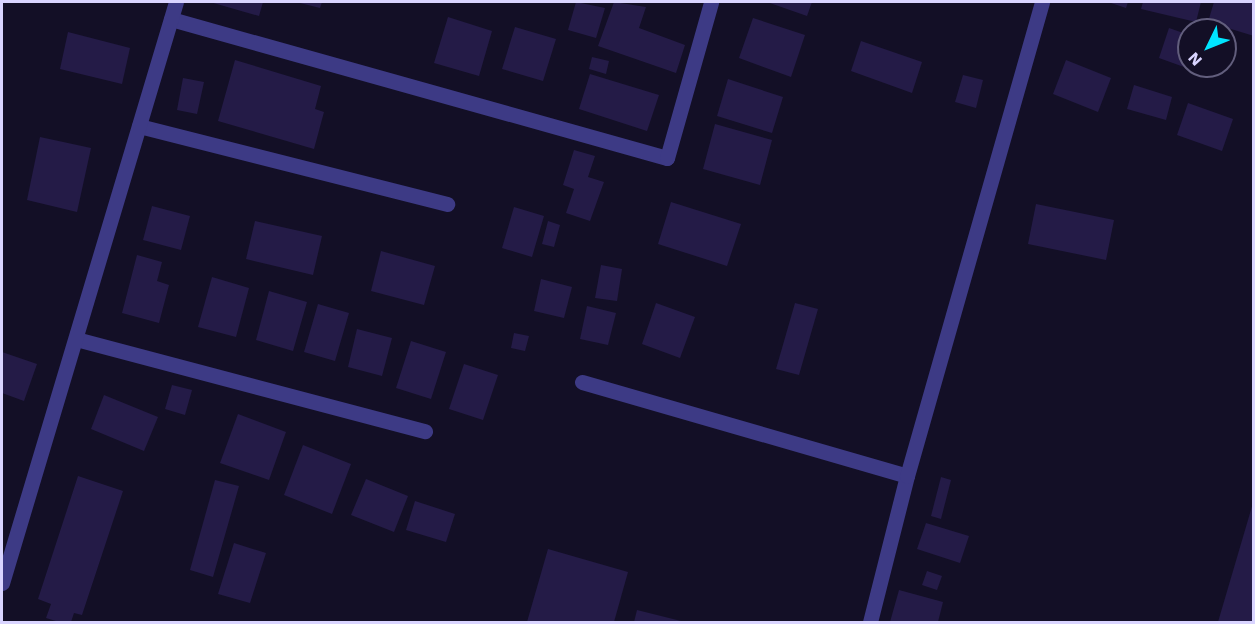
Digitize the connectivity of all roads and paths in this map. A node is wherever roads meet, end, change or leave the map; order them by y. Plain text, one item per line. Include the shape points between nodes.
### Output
1 (176, 2) edge
2 (711, 2) edge
3 (1042, 2) edge
4 (171, 19) junction
5 (139, 126) junction
6 (447, 204) dead end
7 (76, 339) junction
8 (582, 382) dead end
9 (425, 431) dead end
10 (907, 476) junction
11 (2, 583) edge
12 (870, 622) edge

1 - 4 street
2 - 4 street via 667,158
3 - 10 street
4 - 5 street
5 - 6 street
5 - 7 street
7 - 9 street
7 - 11 street
8 - 10 street
10 - 12 street

